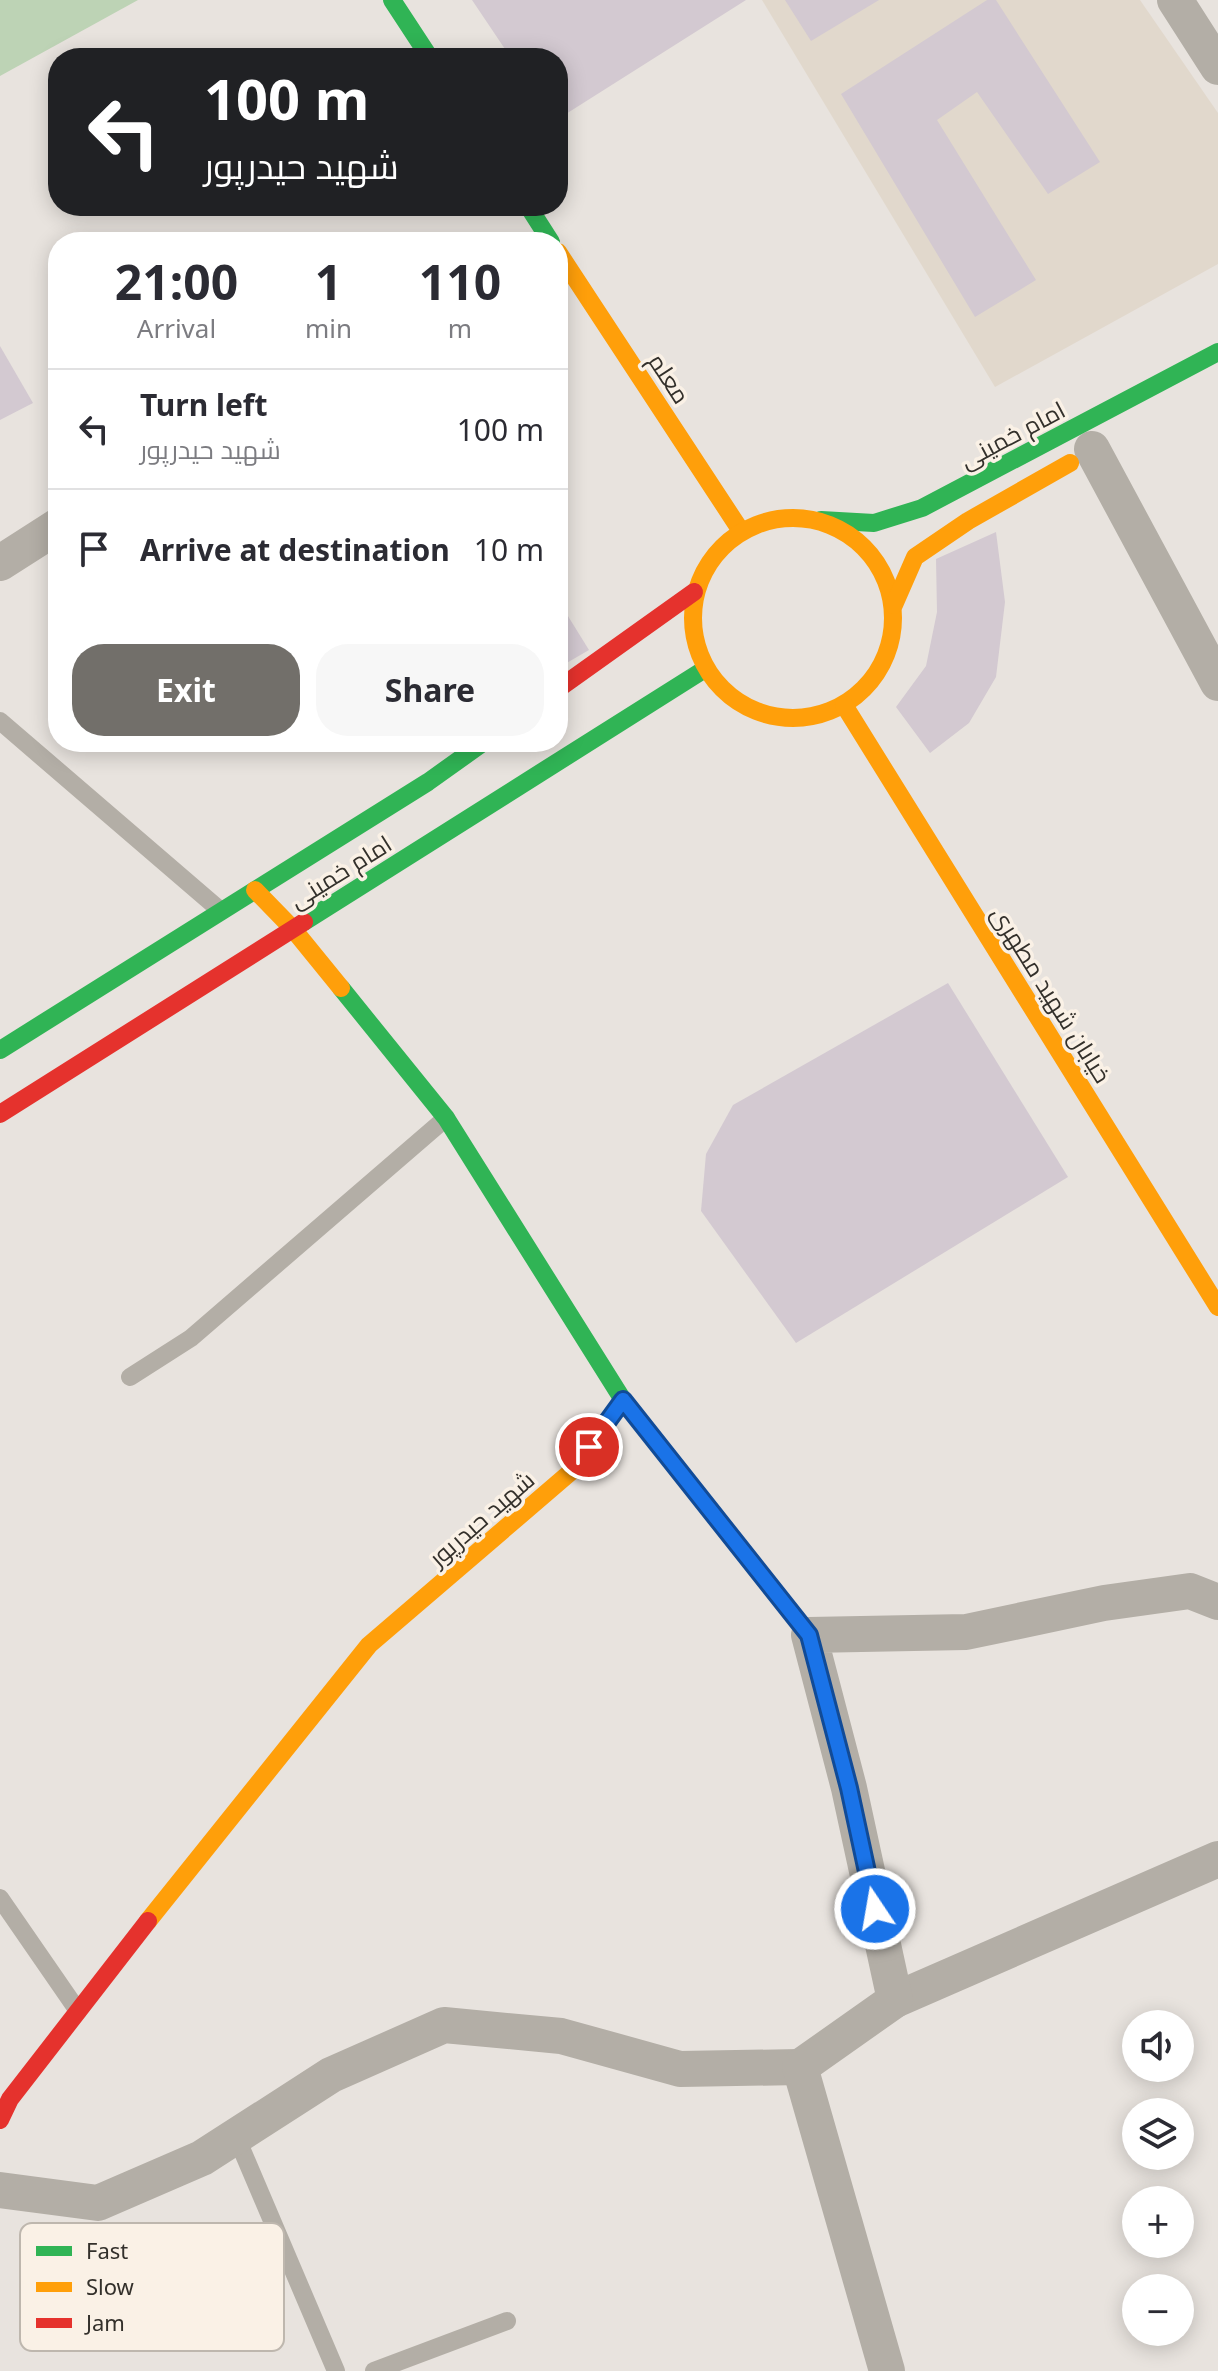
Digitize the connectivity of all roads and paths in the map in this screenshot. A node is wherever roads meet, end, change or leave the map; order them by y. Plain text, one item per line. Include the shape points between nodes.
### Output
1 (392, 0) edge
2 (1175, 0) edge
3 (423, 48) edge
4 (1218, 67) edge
5 (568, 274) edge
6 (1218, 352) edge
7 (1099, 446) joint
8 (818, 520) junction
9 (741, 531) junction
10 (48, 532) edge
11 (0, 563) edge
12 (694, 592) junction
13 (894, 605) junction
14 (705, 669) junction
15 (568, 682) edge
16 (1218, 683) edge
17 (844, 705) junction
18 (0, 721) edge
19 (470, 752) edge
20 (255, 890) junction
21 (221, 911) junction
22 (293, 929) junction
23 (0, 1050) edge
24 (0, 1114) edge
25 (446, 1118) junction
26 (1218, 1307) edge
27 (130, 1377) dead end
28 (623, 1400) junction
29 (1218, 1602) edge
30 (809, 1635) junction
31 (1218, 1859) edge
32 (0, 1898) edge
33 (895, 2000) junction
34 (78, 2011) junction
35 (800, 2067) junction
36 (0, 2120) edge
37 (236, 2136) junction
38 (0, 2190) edge
39 (273, 2223) edge
40 (284, 2249) edge
41 (507, 2321) dead end
42 (336, 2371) edge
43 (374, 2371) edge
44 (887, 2371) edge

1 - 3 main road
2 - 4 street
5 - 9 main road, معلم
6 - 8 main road, امام خمینی via 922,508 874,523
7 - 13 main road via 915,557
7 - 16 street
8 - 9 main road via 779,517
8 - 13 main road via 855,537 881,567
9 - 12 main road via 712,556
10 - 11 street
12 - 14 main road via 692,631
12 - 15 main road
13 - 17 main road via 891,644 880,668
14 - 17 main road via 731,699 767,716 806,718
14 - 22 main road, امام خمینی
17 - 26 main road, خیابان شهید مطهری
18 - 21 lane
19 - 20 main road, امام خمینی
20 - 21 main road, امام خمینی
20 - 22 main road
21 - 23 main road, امام خمینی
22 - 24 main road, امام خمینی
22 - 25 main road
25 - 27 lane via 191,1338
25 - 28 main road
28 - 30 lane
28 - 34 main road, شهید حیدرپور via 573,1470 369,1645
29 - 30 street via 1190,1591 966,1632
30 - 33 street
31 - 33 street
32 - 34 lane
33 - 35 street
34 - 36 main road, شهید حیدرپور via 10,2099
35 - 37 street via 680,2069 561,2036 444,2025 331,2075
35 - 44 street
37 - 38 street via 202,2158 98,2203
37 - 39 lane
40 - 42 lane
41 - 43 lane

